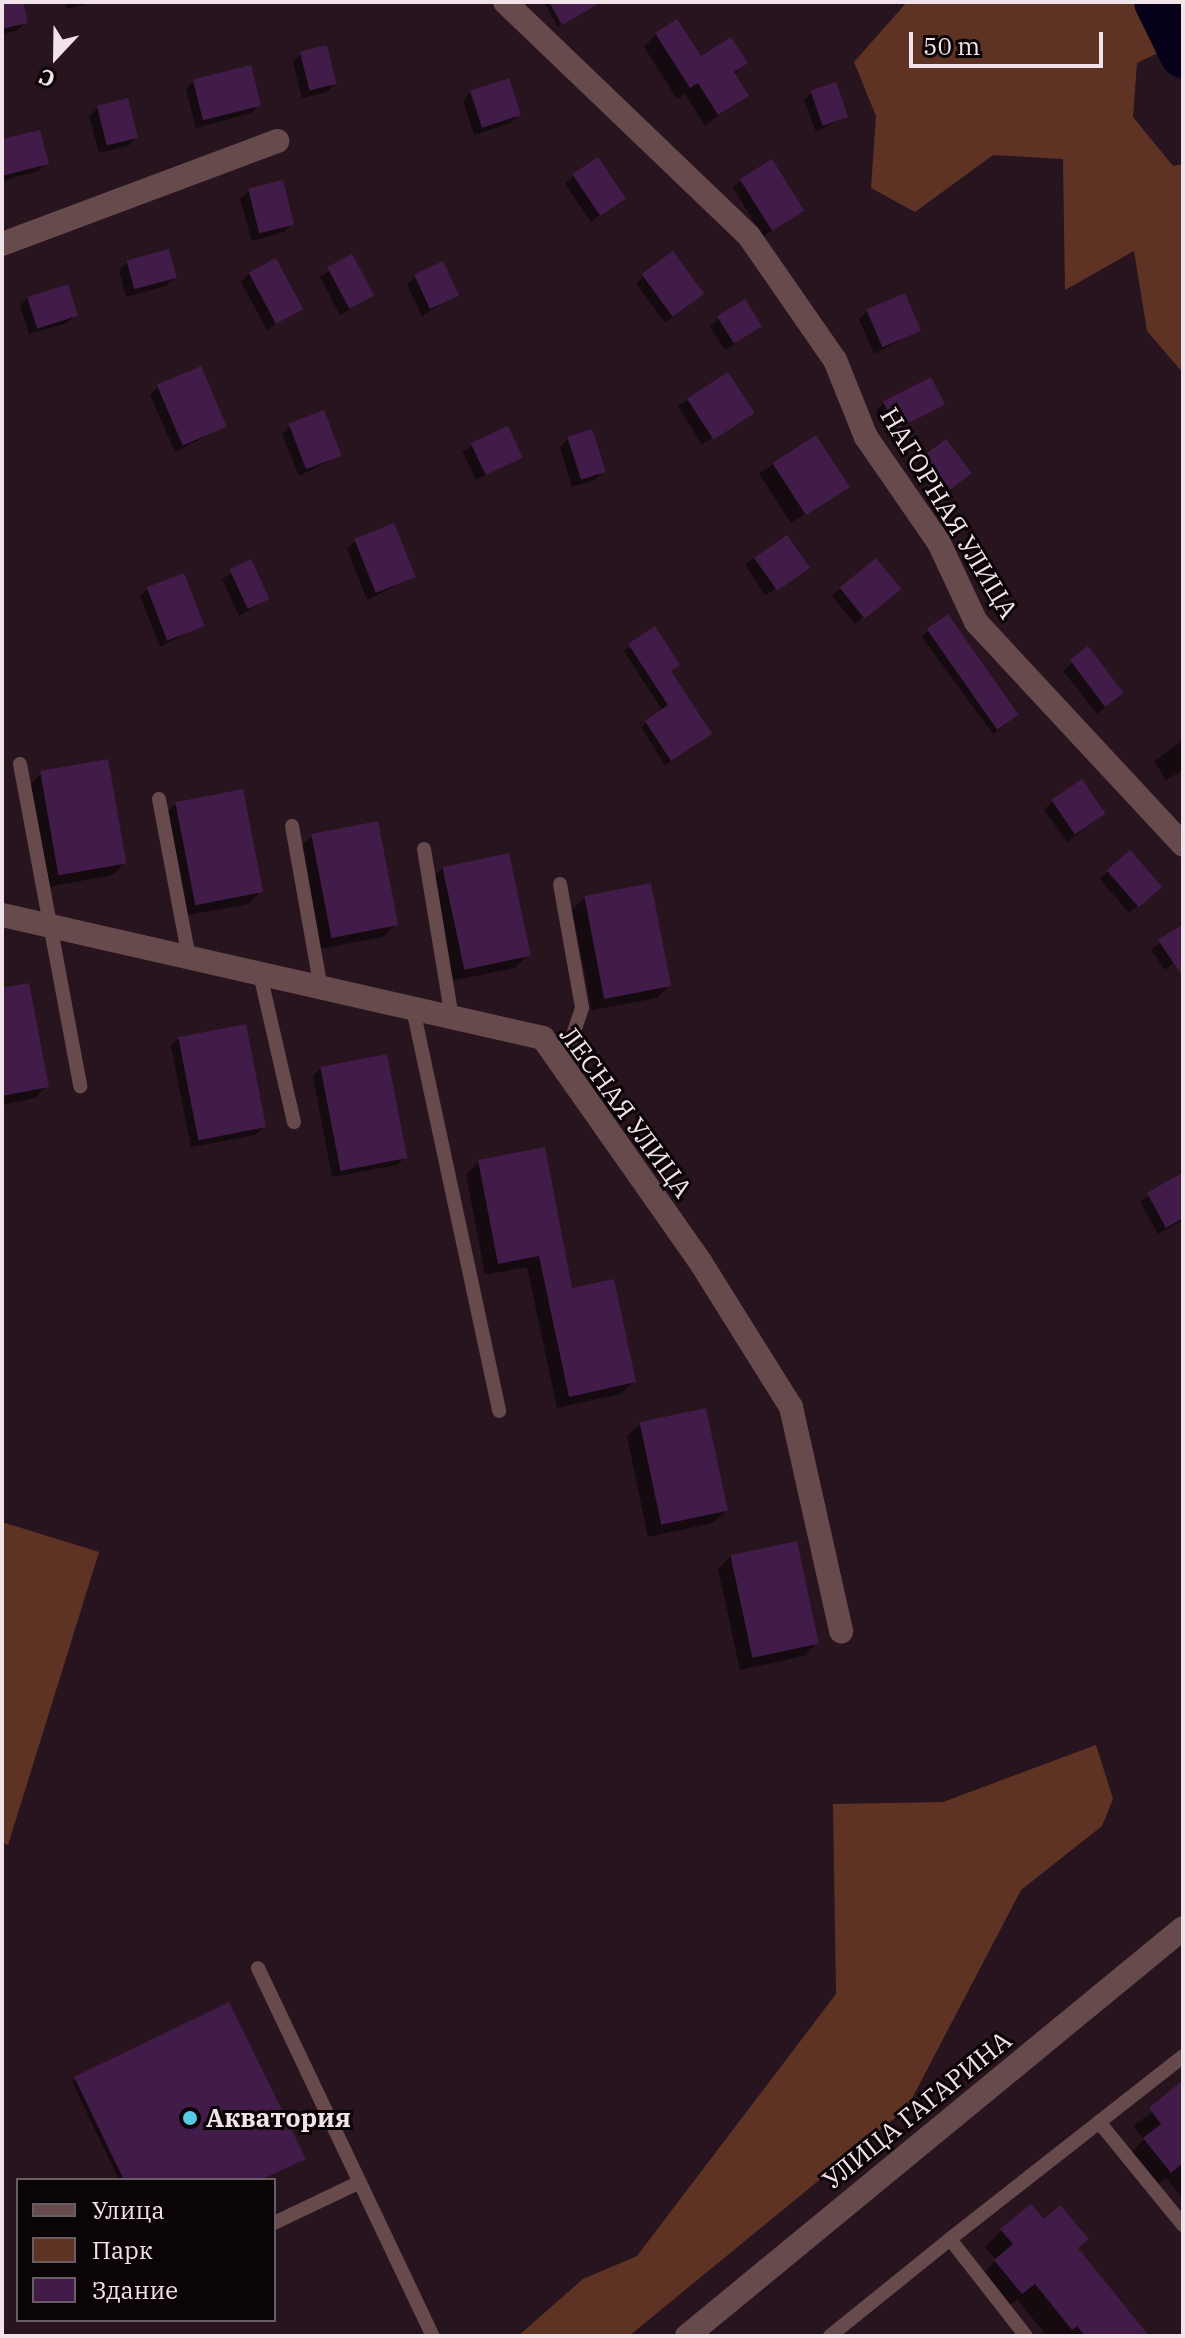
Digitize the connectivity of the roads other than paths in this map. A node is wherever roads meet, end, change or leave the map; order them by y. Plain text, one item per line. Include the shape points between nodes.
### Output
1 (505, 2) edge
2 (277, 141) dead end
3 (2, 244) edge
4 (20, 764) dead end
5 (159, 799) dead end
6 (292, 826) dead end
7 (1183, 845) edge
8 (424, 849) dead end
9 (560, 884) dead end
10 (2, 915) edge
11 (51, 926) junction
12 (189, 958) junction
13 (260, 974) junction
14 (321, 988) junction
15 (413, 1009) junction
16 (452, 1018) junction
17 (562, 1067) junction
18 (80, 1086) dead end
19 (294, 1122) dead end
20 (499, 1411) dead end
21 (841, 1631) dead end
22 (1183, 1928) edge
23 (258, 1968) dead end
24 (1183, 2056) edge
25 (1099, 2122) junction
26 (360, 2182) junction
27 (276, 2222) edge
28 (1183, 2225) edge
29 (950, 2239) junction
30 (433, 2336) edge
31 (687, 2336) edge
32 (830, 2336) edge
33 (1026, 2336) edge

1 - 7 street, НАГОРНАЯ УЛИЦА via 749,236 835,360 866,437 939,543 976,622
2 - 3 street
4 - 11 lane
5 - 12 lane
6 - 14 lane
8 - 16 lane
9 - 17 lane via 582,1008
10 - 11 street, ЛЕСНАЯ УЛИЦА
11 - 12 street, ЛЕСНАЯ УЛИЦА
11 - 18 lane
12 - 13 street, ЛЕСНАЯ УЛИЦА
13 - 14 street, ЛЕСНАЯ УЛИЦА
13 - 19 lane
14 - 15 street, ЛЕСНАЯ УЛИЦА
15 - 16 street, ЛЕСНАЯ УЛИЦА
15 - 20 lane
16 - 17 street, ЛЕСНАЯ УЛИЦА via 543,1038
17 - 21 street, ЛЕСНАЯ УЛИЦА via 701,1263 791,1407
22 - 31 street, УЛИЦА ГАГАРИНА
23 - 26 lane
24 - 25 lane
25 - 28 lane
25 - 29 lane
26 - 27 lane
26 - 30 lane
29 - 32 lane
29 - 33 lane

